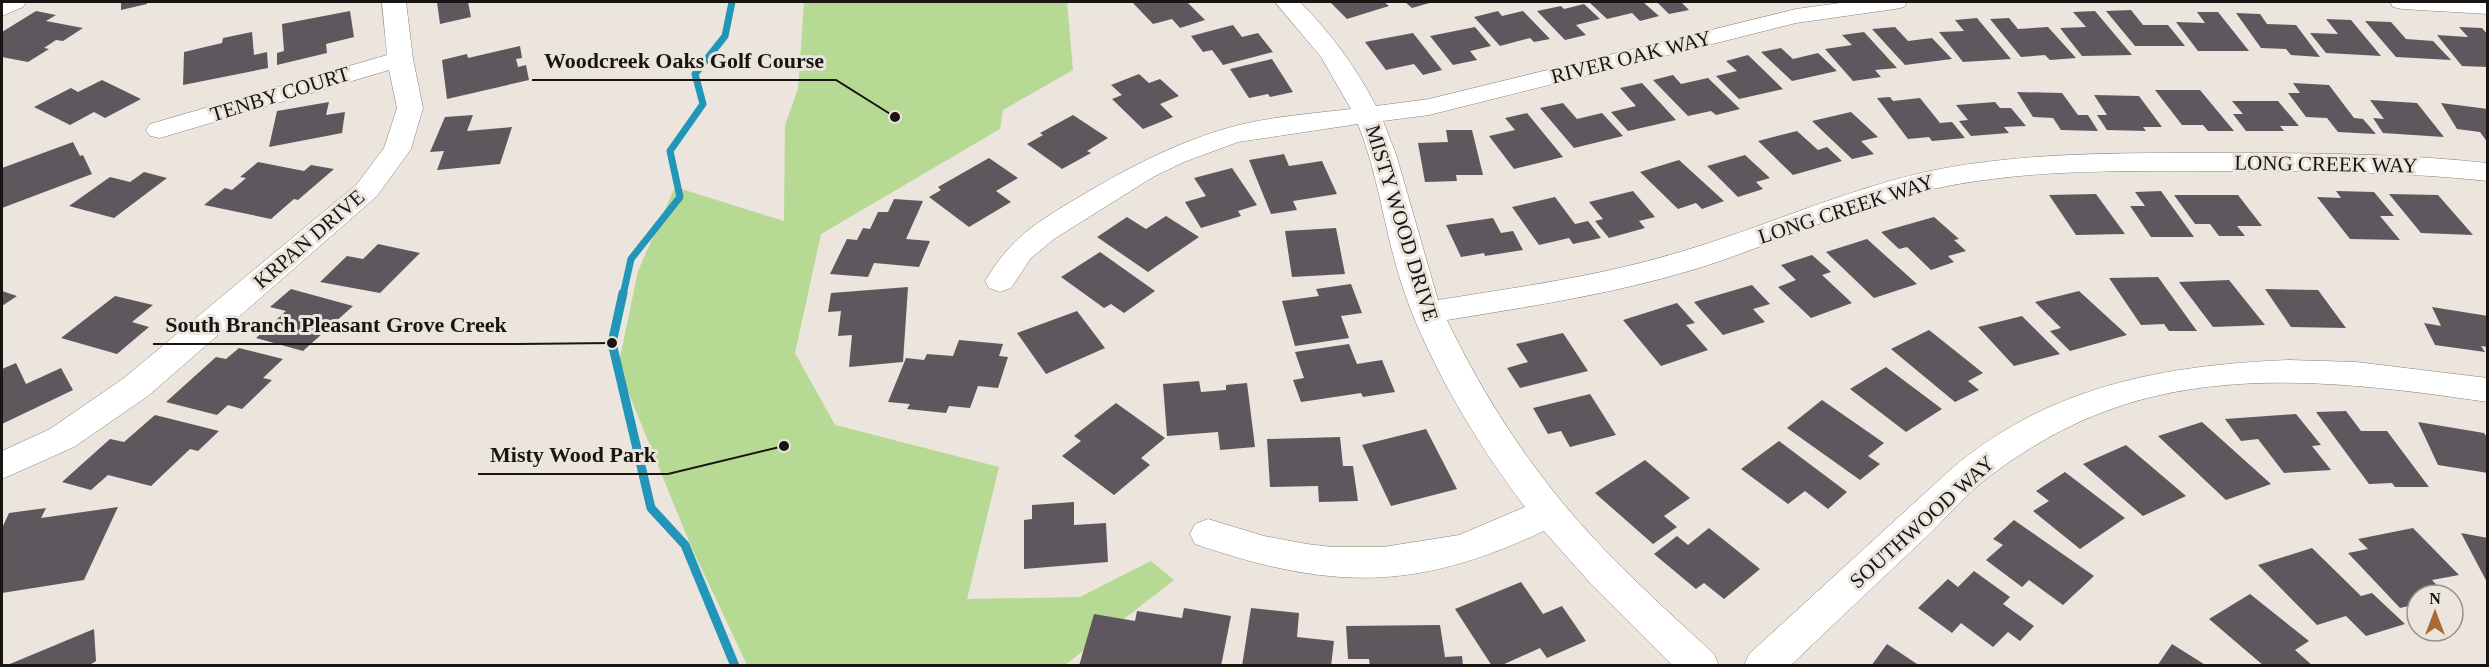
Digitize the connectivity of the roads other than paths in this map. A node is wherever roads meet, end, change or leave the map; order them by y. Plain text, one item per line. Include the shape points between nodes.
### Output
1 (15, 2) edge
2 (394, 2) edge
3 (1287, 2) edge
4 (1895, 2) edge
5 (2402, 2) edge
6 (2487, 7) edge
7 (2, 9) edge
8 (400, 59) junction
9 (1368, 115) junction
10 (160, 130) dead end
11 (2487, 172) edge
12 (1000, 281) dead end
13 (1428, 312) junction
14 (2487, 390) edge
15 (2, 466) edge
16 (1549, 512) junction
17 (1208, 534) dead end
18 (1700, 666) edge
19 (1763, 666) edge

1 - 7 street
2 - 8 street, KRPAN DRIVE
3 - 9 street, MISTY WOOD DRIVE via 1332,54
4 - 9 street, RIVER OAK WAY via 1796,16 1457,100
5 - 6 street
8 - 10 street, TENBY COURT
8 - 15 street, KRPAN DRIVE via 410,108 397,149 367,190 136,387 62,438
9 - 12 street, RIVER OAK WAY via 1233,135 1174,156 1044,232 1021,251
9 - 13 street, MISTY WOOD DRIVE
11 - 13 street, LONG CREEK WAY via 2331,162 2036,164 1955,175 1881,193 1694,259 1630,277
13 - 16 street, MISTY WOOD DRIVE via 1486,422
14 - 19 street, SOUTHWOOD WAY via 2341,372 2262,371 2185,378 2121,392 2049,420 1980,465
16 - 17 street via 1481,542 1436,555 1384,562 1335,563 1284,556
16 - 18 street, MISTY WOOD DRIVE

